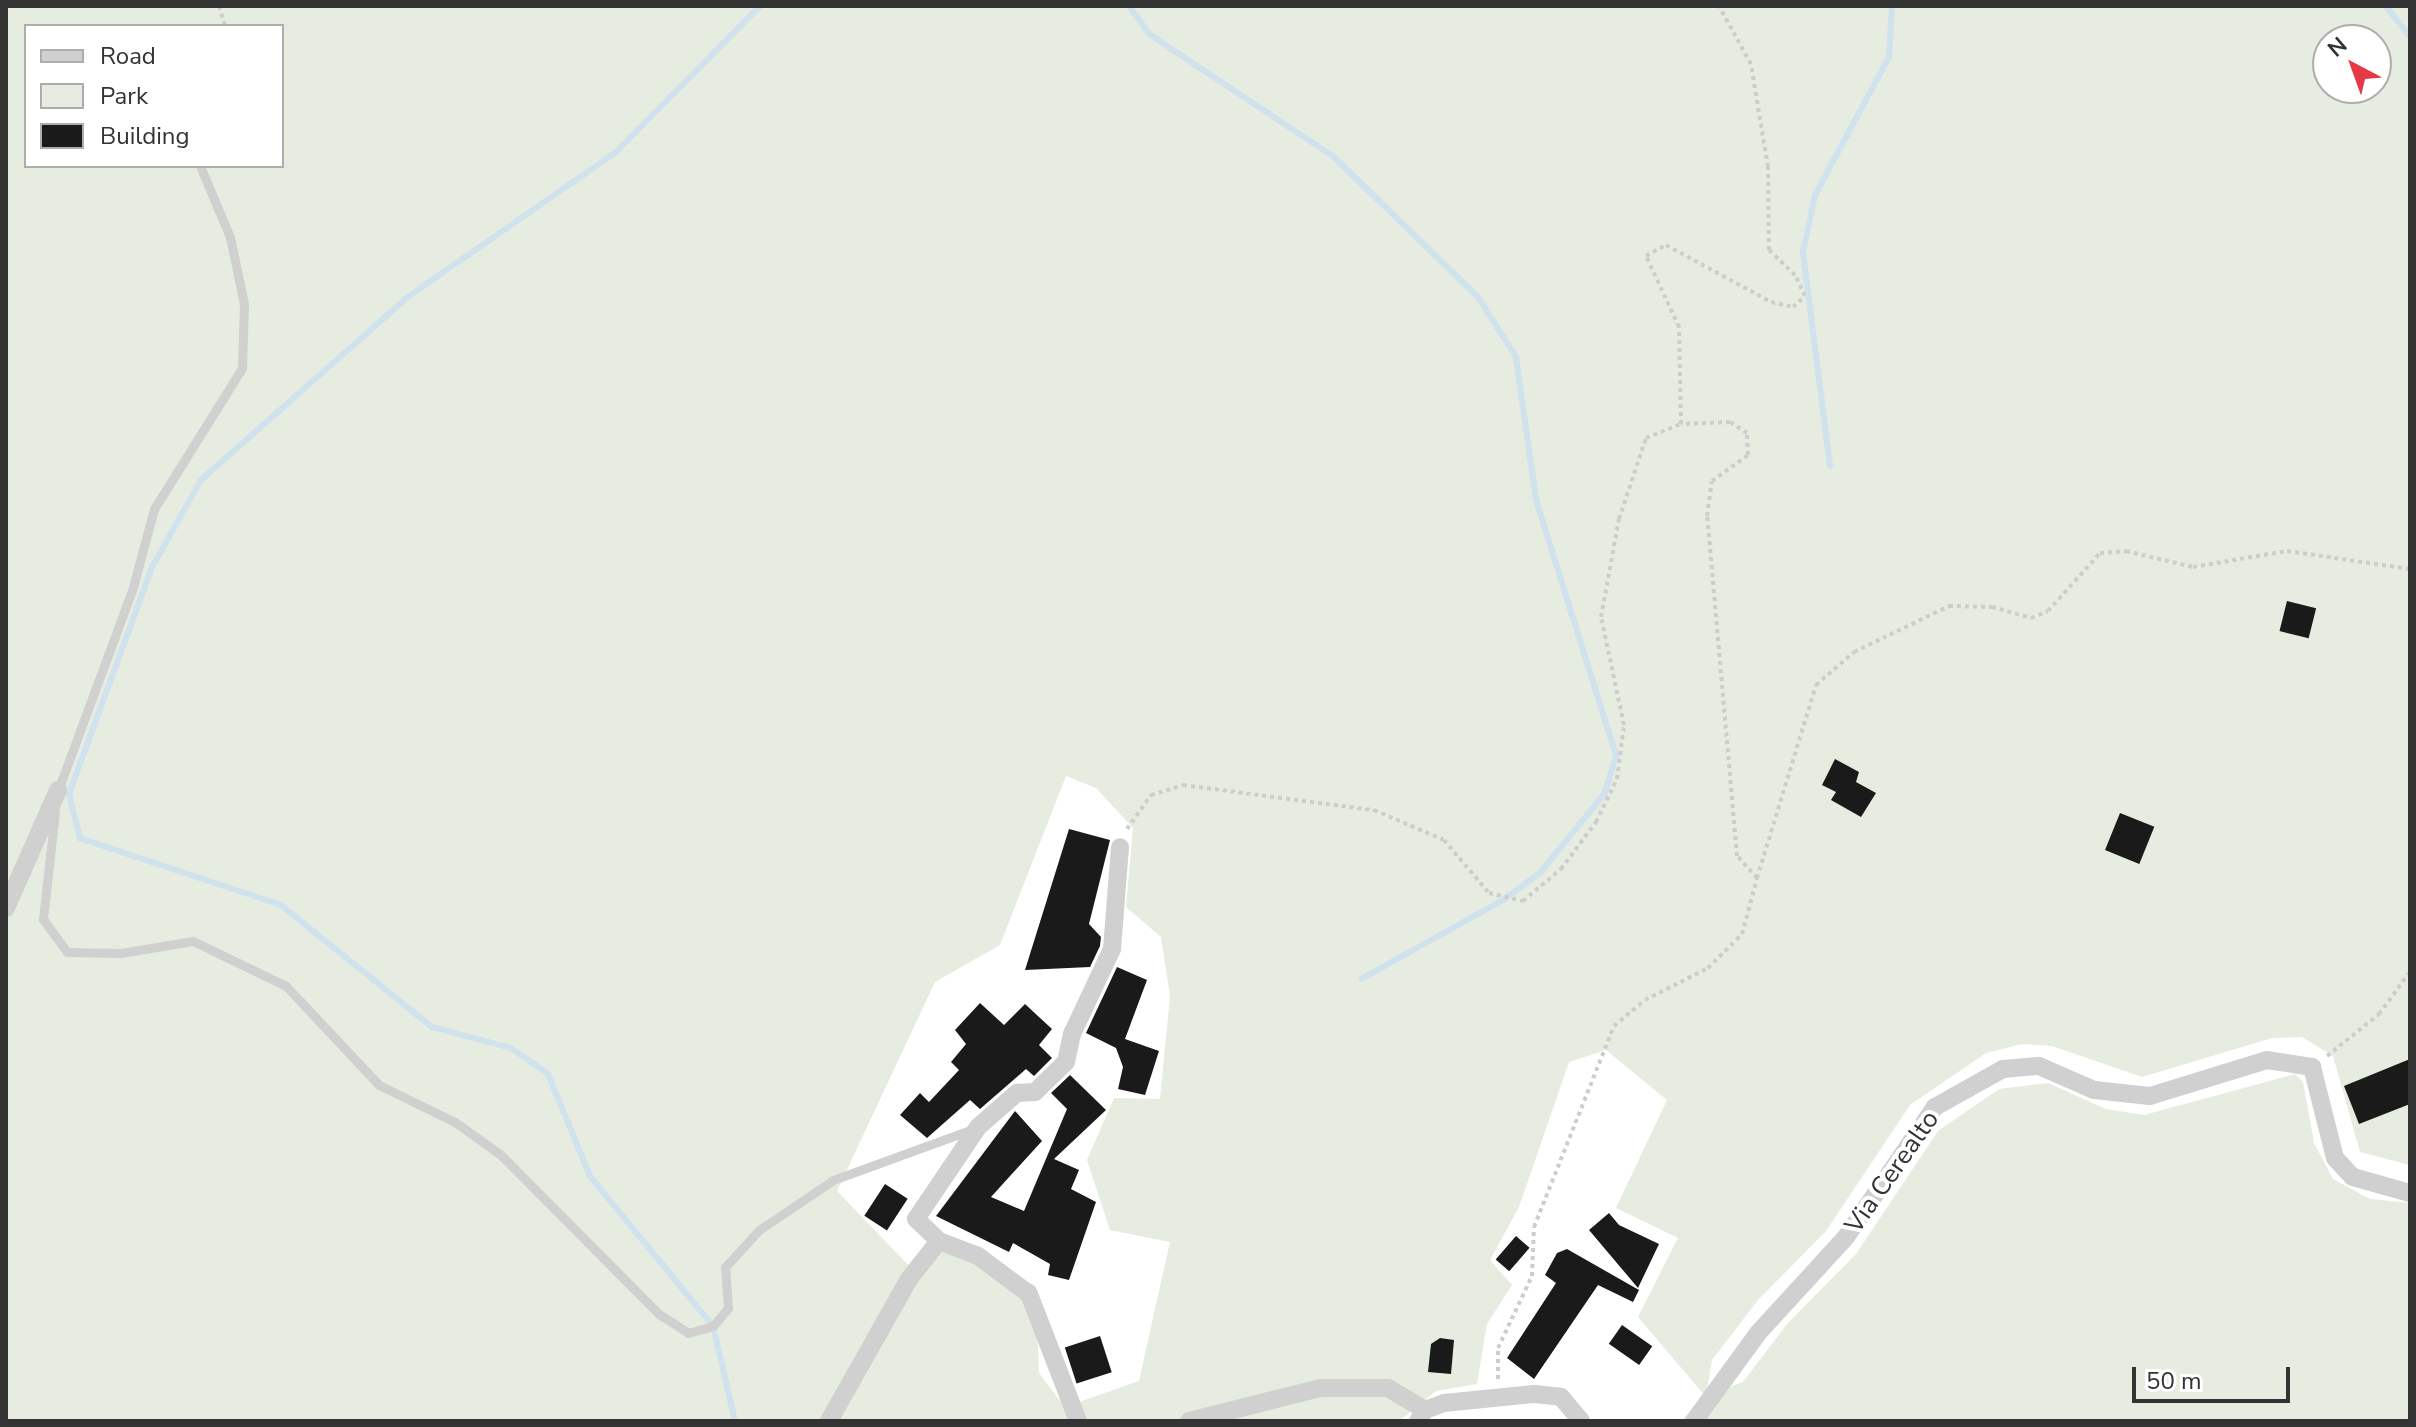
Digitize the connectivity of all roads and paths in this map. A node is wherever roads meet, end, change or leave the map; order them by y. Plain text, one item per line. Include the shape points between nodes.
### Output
1 (1719, 6) edge
2 (201, 168) edge
3 (1681, 424) junction
4 (2410, 569) edge
5 (58, 790) junction
6 (1120, 847) joint
7 (1757, 878) junction
8 (6, 908) edge
9 (2410, 972) edge
10 (2312, 1067) junction
11 (978, 1127) junction
12 (2410, 1193) edge
13 (939, 1241) junction
14 (1498, 1395) junction
15 (1421, 1416) edge
16 (829, 1421) edge
17 (1078, 1421) edge
18 (1189, 1421) edge
19 (1581, 1421) edge
20 (1694, 1421) edge

1 - 3 path via 1751,64 1768,167 1769,250 1795,275 1805,296 1793,307 1771,302 1666,245 1646,256 1679,327
2 - 5 lane via 230,237 244,304 242,368 154,509 133,587
3 - 6 path via 1646,438 1619,519 1601,617 1624,725 1617,779 1596,822 1561,869 1523,901 1489,893 1444,840 1374,810 1256,794 1183,785 1151,795 1132,815
3 - 7 path via 1730,422 1747,433 1748,455 1712,481 1707,516 1737,856
4 - 7 path via 2287,551 2193,567 2126,551 2100,553 2048,611 2031,618 1992,607 1949,606 1854,652 1816,685
5 - 8 street
5 - 11 lane via 43,919 67,952 121,953 193,941 286,986 379,1085 455,1122 501,1155 659,1314 688,1333 713,1326 728,1308 725,1267 759,1230 833,1180
6 - 11 street via 1112,949 1072,1034 1066,1062 1035,1092 1017,1093
7 - 14 path via 1742,934 1708,968 1645,1000 1614,1026 1534,1227 1532,1276 1498,1348
9 - 10 path via 2379,1014
10 - 12 street via 2335,1158 2353,1177
10 - 20 street, Via Cerealto via 2267,1060 2150,1096 2094,1090 2039,1066 2015,1068 1935,1107 1846,1237 1759,1332
11 - 13 street via 916,1219
13 - 16 street via 909,1279
13 - 17 street via 978,1256 1029,1294
14 - 15 street
14 - 19 street via 1561,1397
15 - 18 street via 1388,1388 1320,1388

